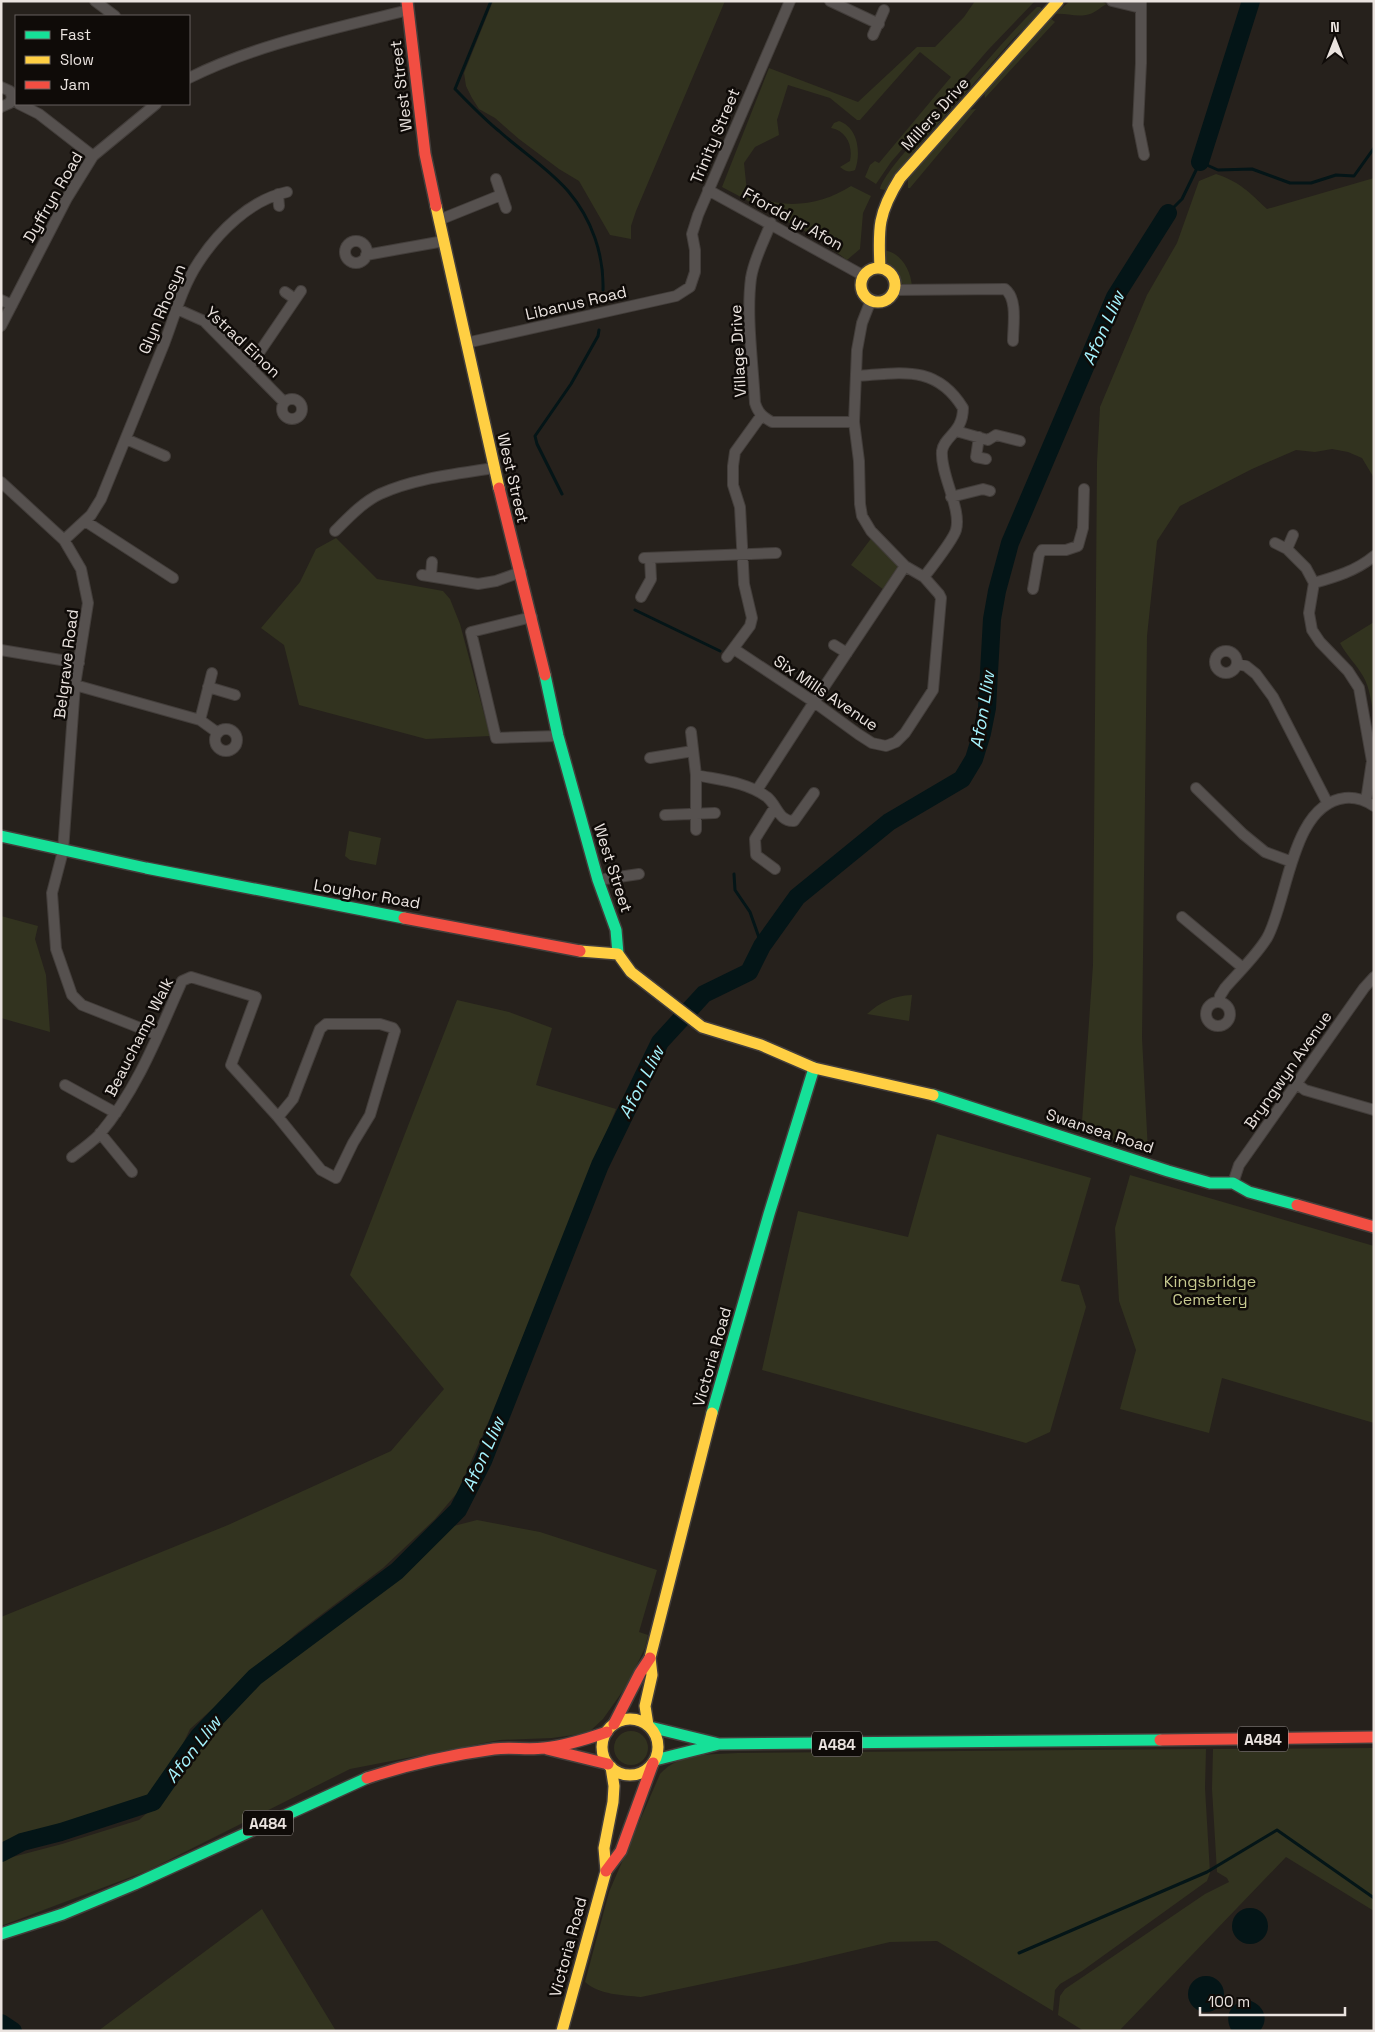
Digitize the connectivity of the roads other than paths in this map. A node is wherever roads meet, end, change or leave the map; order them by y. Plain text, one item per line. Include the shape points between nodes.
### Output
1 (94, 1) edge
2 (790, 1) edge
3 (830, 1) edge
4 (1058, 1) edge
5 (1112, 1) edge
6 (1141, 5) edge
7 (407, 6) edge
8 (884, 10) dead end
9 (114, 15) edge
10 (879, 24) junction
11 (874, 35) dead end
12 (190, 78) edge
13 (1, 87) edge
14 (15, 100) edge
15 (15, 102) edge
16 (22, 105) edge
17 (155, 105) edge
18 (1, 107) edge
19 (1144, 155) dead end
20 (93, 156) junction
21 (496, 179) dead end
22 (708, 190) junction
23 (501, 195) junction
24 (279, 206) dead end
25 (506, 208) dead end
26 (439, 220) junction
27 (771, 223) junction
28 (444, 241) junction
29 (366, 255) dead end
30 (880, 268) junction
31 (864, 276) junction
32 (690, 287) joint
33 (894, 290) junction
34 (285, 292) dead end
35 (1, 300) edge
36 (871, 300) junction
37 (12, 305) junction
38 (177, 309) junction
39 (1, 326) edge
40 (1013, 341) dead end
41 (466, 343) junction
42 (250, 366) junction
43 (857, 376) junction
44 (284, 402) dead end
45 (761, 416) junction
46 (854, 422) junction
47 (956, 431) junction
48 (979, 438) junction
49 (126, 439) junction
50 (1020, 441) dead end
51 (165, 456) dead end
52 (986, 459) dead end
53 (494, 468) junction
54 (1, 482) edge
55 (1084, 489) dead end
56 (990, 491) dead end
57 (951, 497) junction
58 (85, 521) junction
59 (335, 530) dead end
60 (1293, 535) dead end
61 (64, 540) junction
62 (1275, 543) dead end
63 (1287, 550) junction
64 (776, 553) dead end
65 (744, 554) junction
66 (1374, 556) edge
67 (432, 562) dead end
68 (904, 566) junction
69 (521, 572) junction
70 (924, 577) junction
71 (174, 578) dead end
72 (1314, 583) junction
73 (1033, 589) dead end
74 (641, 598) dead end
75 (532, 617) junction
76 (834, 645) dead end
77 (1, 650) edge
78 (847, 654) junction
79 (79, 663) junction
80 (1237, 664) dead end
81 (212, 672) dead end
82 (75, 685) junction
83 (208, 687) junction
84 (235, 694) dead end
85 (814, 702) junction
86 (200, 720) junction
87 (691, 732) dead end
88 (218, 733) dead end
89 (558, 736) junction
90 (694, 751) junction
91 (650, 758) dead end
92 (696, 775) junction
93 (1196, 788) dead end
94 (757, 790) junction
95 (814, 793) dead end
96 (1370, 803) edge
97 (1328, 804) junction
98 (775, 807) junction
99 (715, 813) dead end
100 (696, 814) junction
101 (665, 815) dead end
102 (696, 830) dead end
103 (1, 836) edge
104 (63, 851) junction
105 (1292, 862) junction
106 (775, 869) dead end
107 (639, 874) dead end
108 (598, 880) junction
109 (1182, 918) dead end
110 (618, 954) junction
111 (1244, 968) junction
112 (1374, 977) edge
113 (1220, 1002) dead end
114 (158, 1035) junction
115 (814, 1068) junction
116 (1297, 1084) junction
117 (64, 1085) dead end
118 (1374, 1110) edge
119 (116, 1113) junction
120 (278, 1117) junction
121 (100, 1134) junction
122 (72, 1157) dead end
123 (132, 1172) dead end
124 (1233, 1183) junction
125 (1374, 1227) edge
126 (650, 1658) junction
127 (649, 1726) junction
128 (610, 1728) junction
129 (1374, 1737) edge
130 (719, 1744) junction
131 (544, 1748) junction
132 (654, 1762) junction
133 (610, 1766) junction
134 (606, 1872) junction
135 (1, 1934) edge
136 (562, 2031) edge

1 - 9 street
2 - 22 street, Trinity Street
3 - 10 street
4 - 30 main road, Millers Drive via 900,178 881,210 878,227
5 - 6 street
6 - 19 street via 1138,125
7 - 12 street via 219,63
7 - 26 main road, West Street via 425,154
8 - 10 street
10 - 11 street
13 - 14 street via 10,91
15 - 18 street
16 - 20 street via 39,114
17 - 20 street, Dyffryn Road
20 - 37 street, Dyffryn Road via 67,198
21 - 23 street
22 - 27 street, Ffordd yr Afon
22 - 32 street, Trinity Street via 692,234 695,272
23 - 25 street
23 - 26 street
24 - 38 street, Glyn Rhosyn via 283,193 252,206 220,235 194,269
26 - 28 main road, West Street
27 - 31 street, Ffordd yr Afon
27 - 45 street, Village Drive via 757,256 750,309 755,402
28 - 29 street
28 - 41 main road, West Street
30 - 31 main road via 871,269
30 - 33 main road via 893,276
31 - 36 main road via 861,281 863,292
32 - 41 street, Libanus Road via 676,296
33 - 36 main road via 887,299
33 - 40 street via 1005,290 1013,304
34 - 42 street via 298,295
35 - 37 street
36 - 43 street, Six Mills Avenue via 859,336
37 - 39 street, Dyffryn Road
38 - 42 street, Ystrad Einon via 204,321
38 - 49 street, Glyn Rhosyn
41 - 53 main road, West Street
42 - 44 street, Ystrad Einon
43 - 46 street, Six Mills Avenue
43 - 47 street via 916,374 932,378 954,394 963,408
45 - 46 street, Village Drive via 772,422 785,423
45 - 65 street via 735,452 733,466
46 - 68 street, Six Mills Avenue via 862,516 871,531
47 - 48 street
47 - 57 street via 942,450
48 - 50 street via 988,440 996,435
48 - 52 street via 976,457
49 - 51 street
49 - 58 street, Glyn Rhosyn via 102,499
53 - 59 street via 408,484 379,494
53 - 69 main road, West Street
54 - 61 street, Belgrave Road
55 - 73 street via 1083,528 1078,546 1066,550 1042,550
56 - 57 street via 982,489
57 - 70 street via 956,530
58 - 61 street, Glyn Rhosyn
58 - 71 street
60 - 63 street
61 - 79 street, Belgrave Road via 81,569 88,603
62 - 63 street
63 - 72 street via 1306,568
64 - 65 street
65 - 74 street via 647,558 651,579
65 - 85 street, Six Mills Avenue via 744,584 752,618 750,626 730,653
66 - 72 street via 1342,574
67 - 69 street via 426,575 441,580 478,584
68 - 70 street, Six Mills Avenue
68 - 78 street
69 - 75 main road, West Street
70 - 85 street, Six Mills Avenue via 941,598 935,676 928,700 905,733 896,742 880,746
72 - 96 street via 1309,613 1312,630 1359,688 1372,761
75 - 89 main road, West Street
75 - 89 street via 471,632 496,738
76 - 78 street
77 - 79 street
78 - 85 street
79 - 82 street, Belgrave Road
80 - 97 street via 1256,674 1273,697
81 - 83 street
82 - 86 street
82 - 104 street, Belgrave Road
83 - 84 street
83 - 86 street
85 - 94 street
86 - 88 street
87 - 90 street
89 - 108 main road, West Street
90 - 91 street
90 - 92 street
92 - 94 street
92 - 100 street
93 - 105 street via 1202,801 1265,852
94 - 98 street
95 - 98 street via 794,821 782,818
96 - 97 street via 1343,798
97 - 105 street via 1304,829
98 - 106 street via 755,839 756,855
99 - 100 street
100 - 101 street
100 - 102 street
103 - 104 main road, Loughor Road
104 - 110 main road, Loughor Road via 274,895 582,951
104 - 114 street, Belgrave Road via 52,893 53,927 56,949 72,995 82,1005
105 - 111 street via 1267,938
107 - 108 street
108 - 110 main road, West Street via 616,930
109 - 111 street
110 - 115 main road, Swansea Road via 631,972 702,1027 761,1045
111 - 113 street via 1222,992
112 - 116 street, Bryngwyn Avenue
114 - 119 street, Beauchamp Walk
114 - 120 street, Beauchamp Walk via 182,981 190,978 256,997 232,1065
115 - 124 main road, Swansea Road via 934,1095 1210,1183
115 - 126 main road, Victoria Road via 779,1179 700,1462
116 - 118 street via 1305,1090
116 - 124 street, Bryngwyn Avenue via 1239,1165
117 - 119 street, Beauchamp Walk
119 - 121 street, Beauchamp Walk
120 - 120 street, Beauchamp Walk via 292,1098 320,1029 326,1024 380,1024 393,1028 395,1031 370,1115 336,1178 321,1170
121 - 122 street, Beauchamp Walk
121 - 123 street
124 - 125 main road, Swansea Road via 1249,1192
126 - 127 main road, Victoria Road via 652,1675 645,1706
126 - 128 main road, Victoria Road
127 - 128 main road via 630,1719
127 - 130 main road, A484
127 - 132 main road via 657,1737
128 - 131 main road, A484 via 586,1739
128 - 133 main road via 602,1748
129 - 130 main road, A484
130 - 132 main road, A484
131 - 133 main road, A484
131 - 135 main road, A484 via 496,1749 446,1756 358,1781 136,1884 63,1914
132 - 133 main road via 632,1775 620,1773
132 - 134 main road, Victoria Road via 621,1851
133 - 134 main road, Victoria Road via 614,1786 604,1848
134 - 136 main road, Victoria Road

